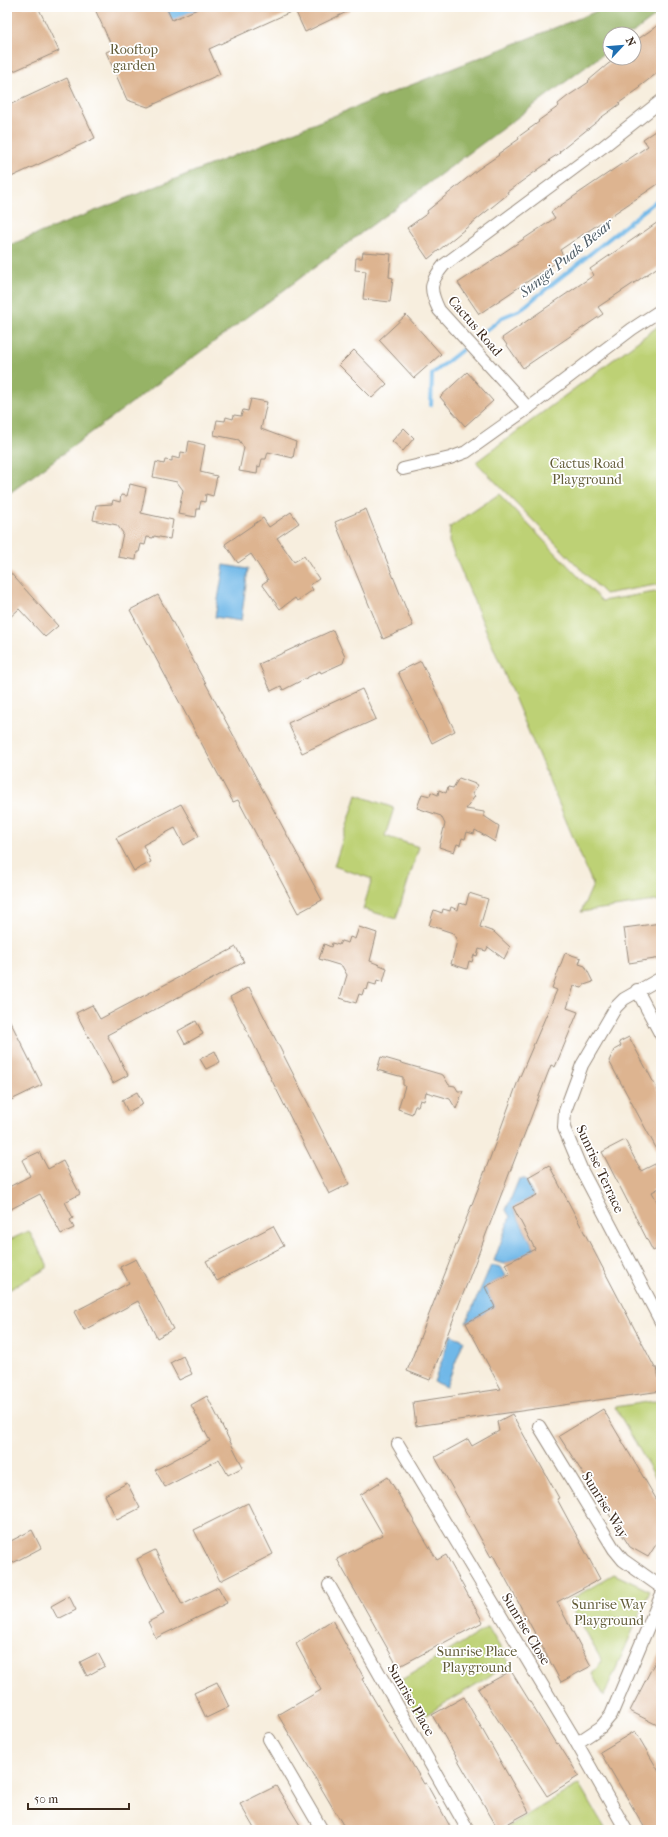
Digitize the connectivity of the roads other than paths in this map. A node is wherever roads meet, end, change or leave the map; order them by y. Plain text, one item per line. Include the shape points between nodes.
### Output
1 (661, 102) edge
2 (661, 310) edge
3 (528, 408) junction
4 (404, 469) dead end
5 (661, 978) edge
6 (637, 990) junction
7 (661, 1035) edge
8 (661, 1322) edge
9 (539, 1426) dead end
10 (398, 1444) dead end
11 (329, 1585) dead end
12 (661, 1587) edge
13 (661, 1596) edge
14 (269, 1740) dead end
15 (577, 1743) junction
16 (322, 1830) edge
17 (468, 1830) edge
18 (626, 1830) edge

1 - 3 street, Cactus Road via 444,265 435,276 431,293 439,310
2 - 3 street
3 - 4 street via 466,452
5 - 6 street
6 - 7 street
6 - 8 street, Sunrise Terrace via 616,1007 582,1065 565,1111 564,1128 582,1171
9 - 12 street, Sunrise Way via 623,1560
10 - 15 street, Sunrise Close
11 - 17 street, Sunrise Place
13 - 15 street via 611,1715 601,1727
14 - 16 street
15 - 18 street, Sunrise Close

